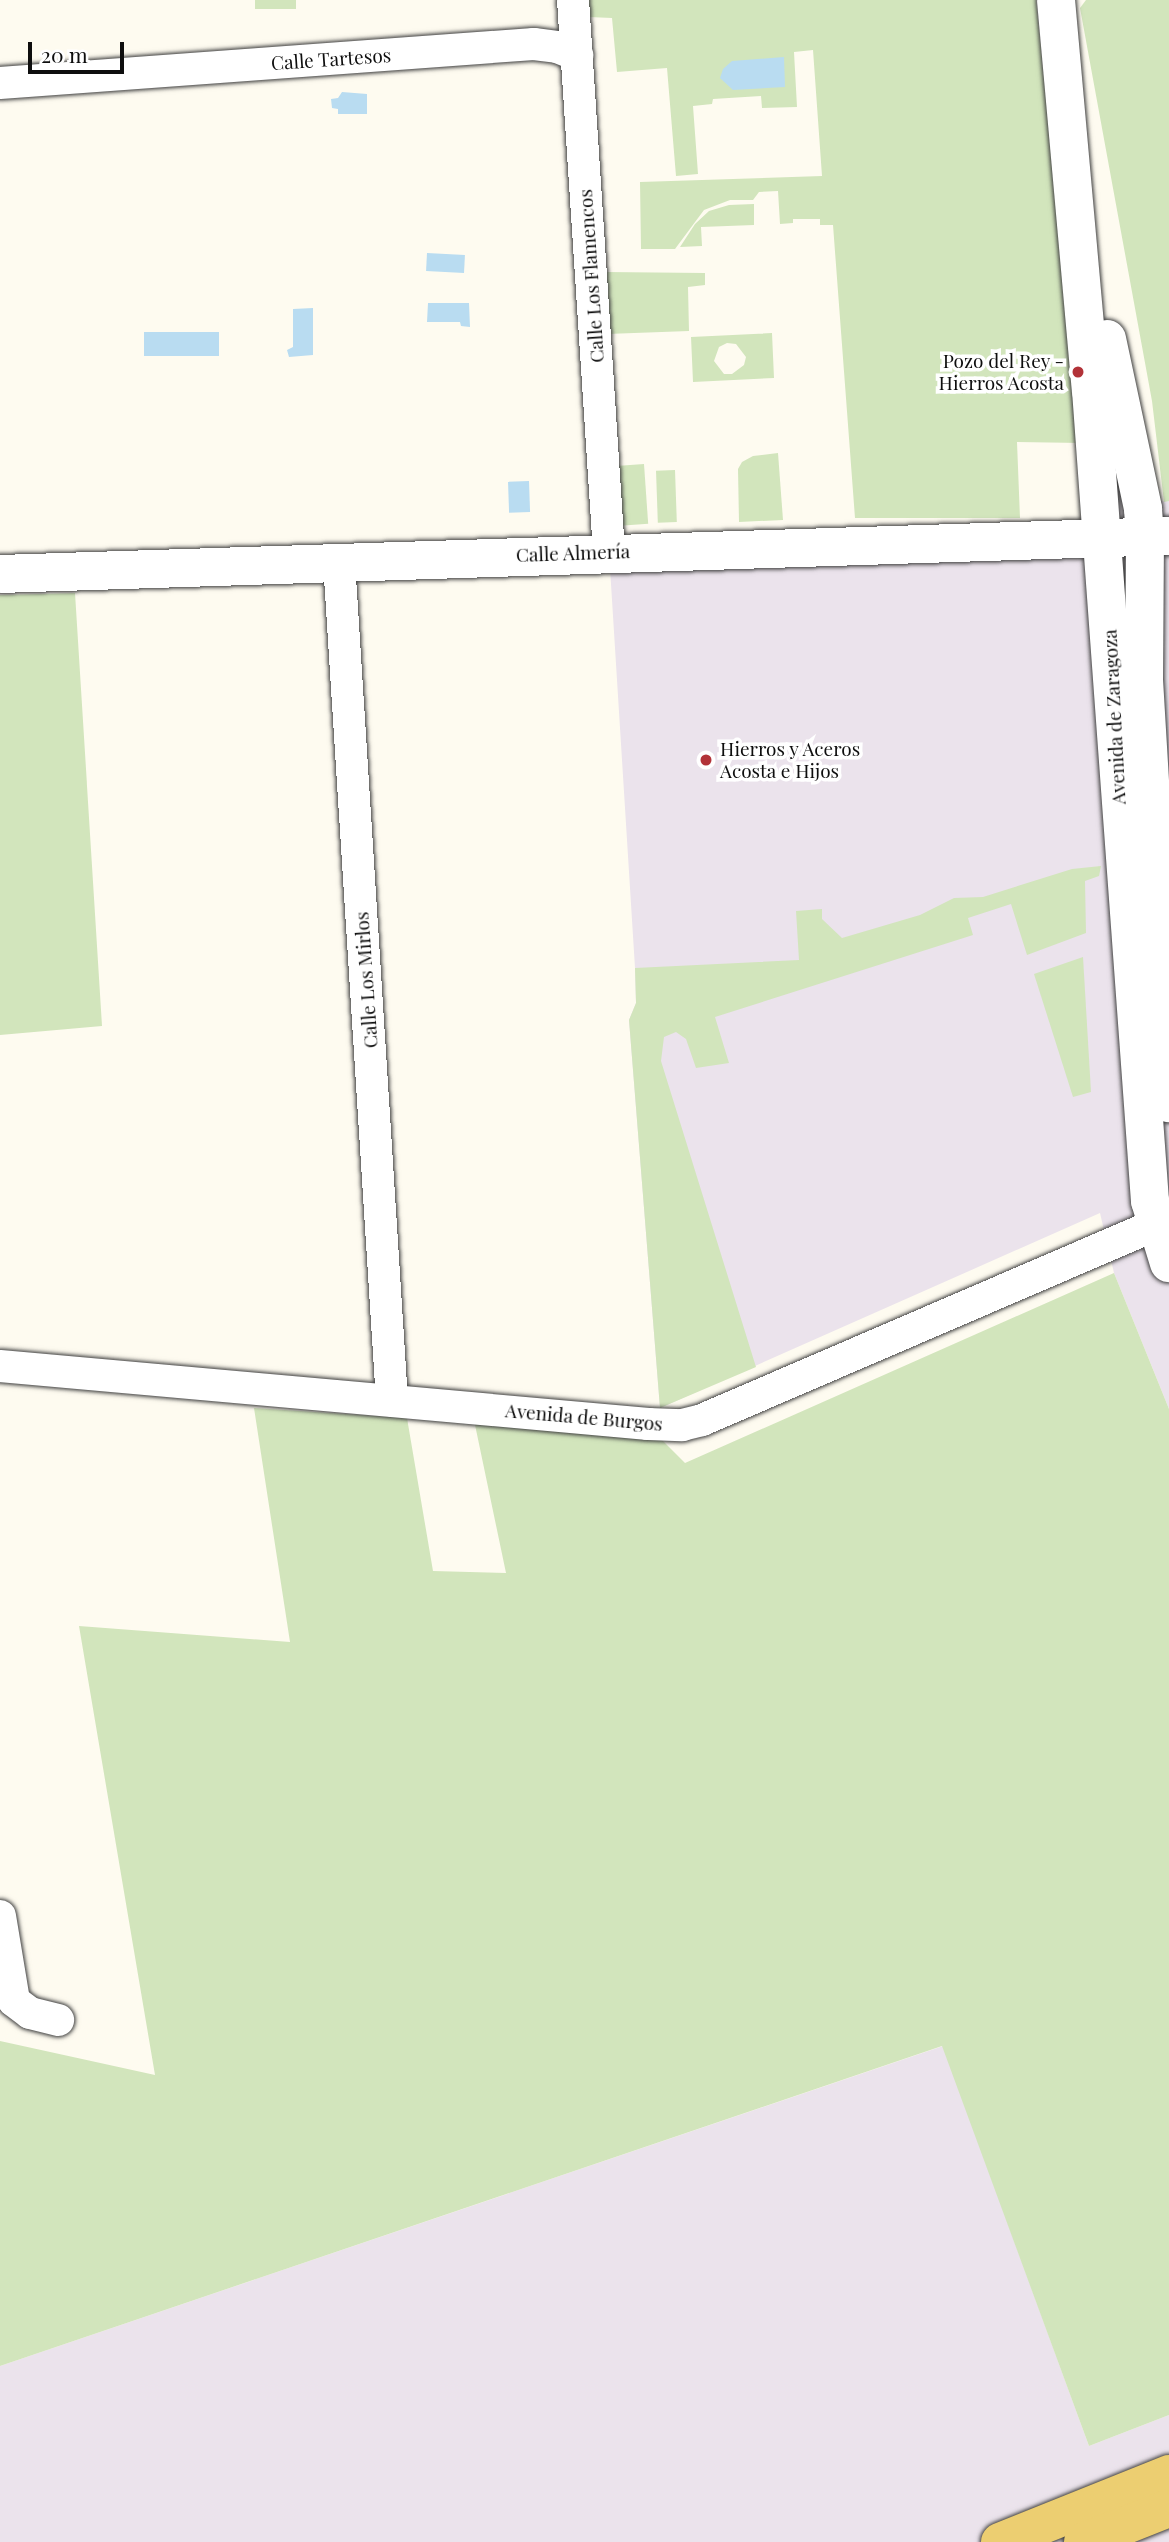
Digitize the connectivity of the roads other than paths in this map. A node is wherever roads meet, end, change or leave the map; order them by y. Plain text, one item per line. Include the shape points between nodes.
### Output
1 (573, 0) edge
2 (1056, 0) edge
3 (577, 55) junction
4 (0, 83) edge
5 (1072, 167) junction
6 (1127, 538) edge
7 (609, 552) junction
8 (339, 561) junction
9 (0, 574) edge
10 (1169, 1103) edge
11 (1162, 1222) edge
12 (1169, 1263) edge
13 (0, 1366) edge
14 (392, 1400) junction
15 (0, 1916) edge
16 (58, 2020) dead end
17 (1169, 2474) edge
18 (1169, 2508) edge
19 (1000, 2542) edge
20 (1083, 2542) edge

1 - 3 street, Calle Los Flamencos
2 - 5 street, Avenida de Zaragoza
3 - 4 street, Calle Tartesos via 534,44
3 - 7 street, Calle Los Flamencos
5 - 6 street, Avenida de Zaragoza via 1091,390 1104,427 1115,514
5 - 6 street, Avenida de Zaragoza via 1137,480
6 - 7 street, Calle Almería
6 - 10 street, Avenida de Zaragoza via 1144,680
6 - 11 street, Avenida de Zaragoza via 1139,1068 1150,1201
7 - 8 street, Calle Almería
8 - 9 street, Calle Almería
8 - 14 street, Calle Los Mirlos
11 - 12 street, Avenida de Zaragoza
11 - 14 street, Avenida de Burgos via 692,1422 648,1424
13 - 14 street, Avenida de Burgos
15 - 16 street via 13,2001 30,2013
17 - 19 main road
18 - 20 main road

